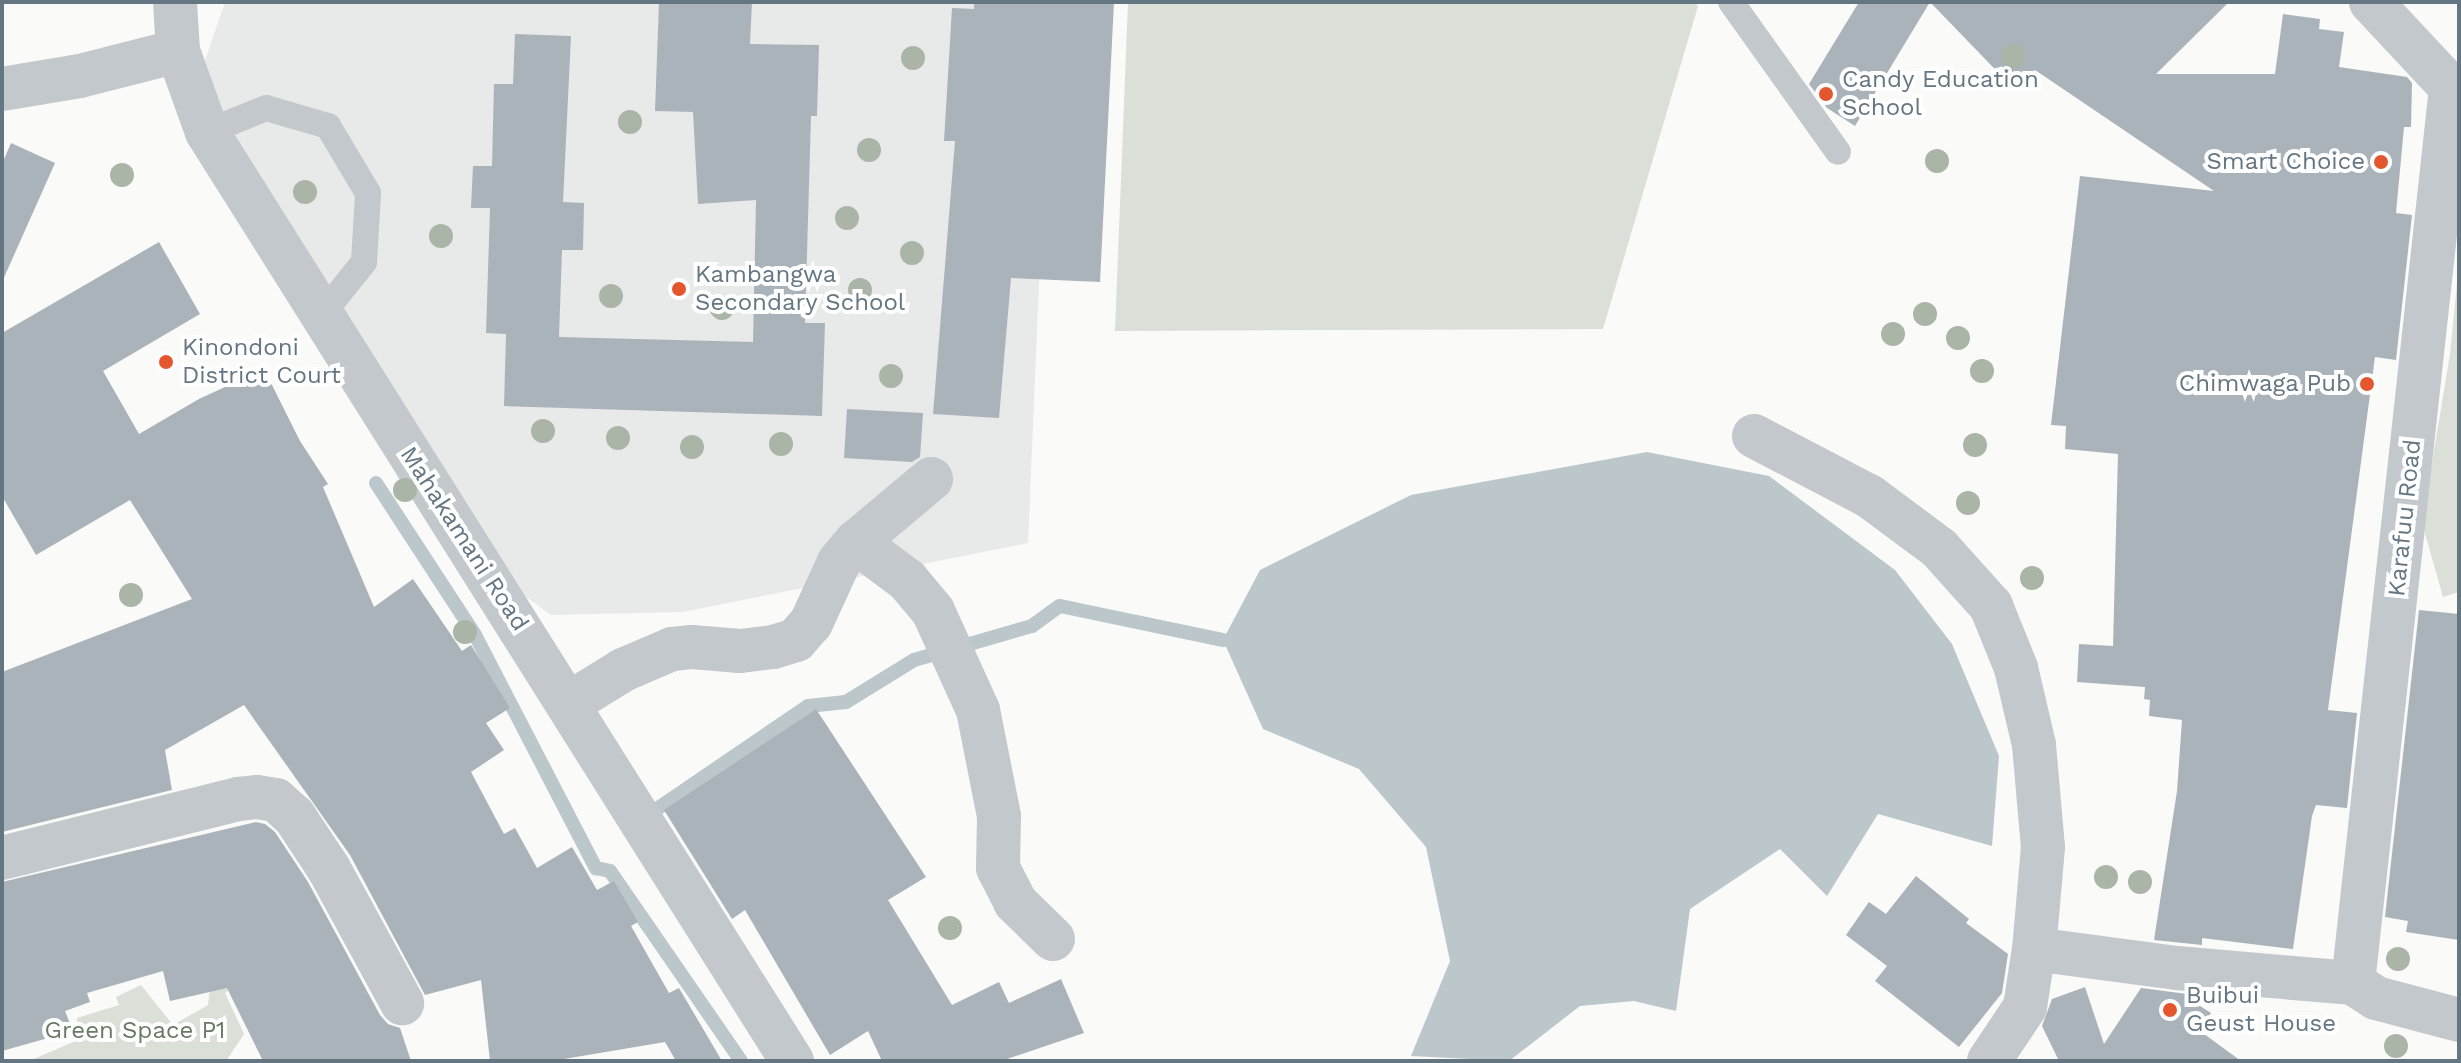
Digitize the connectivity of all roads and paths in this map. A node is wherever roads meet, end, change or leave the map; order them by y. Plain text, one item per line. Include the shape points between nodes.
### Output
1 (175, 2) edge
2 (1731, 2) edge
3 (2371, 2) edge
4 (178, 51) junction
5 (2, 89) edge
6 (2455, 92) edge
7 (207, 132) junction
8 (1838, 152) dead end
9 (320, 317) junction
10 (1754, 436) dead end
11 (931, 479) dead end
12 (856, 542) junction
13 (568, 704) junction
14 (2, 858) edge
15 (1053, 939) dead end
16 (2034, 949) junction
17 (2356, 966) junction
18 (402, 1003) dead end
19 (2459, 1020) edge
20 (792, 1061) edge
21 (1989, 1061) edge

1 - 4 street, Mahakamani Road
2 - 8 lane
3 - 6 street
4 - 5 street
4 - 7 street, Mahakamani Road
6 - 17 street, Karafuu Road
7 - 9 street, Mahakamani Road
7 - 9 lane via 266,108 328,126 368,193 364,262
9 - 13 street, Mahakamani Road
10 - 16 street via 1869,496 1939,548 1991,606 2016,668 2034,745 2043,847
11 - 12 street
12 - 13 street via 839,562 811,623 796,640 740,651 672,649 623,670
12 - 15 street via 907,580 933,611 978,710 999,816 998,868 1015,902
13 - 20 street, Mahakamani Road
14 - 18 street via 238,799 276,800 294,816 329,869
16 - 17 street via 2177,968
16 - 21 street via 2025,1007
17 - 19 street via 2376,998

